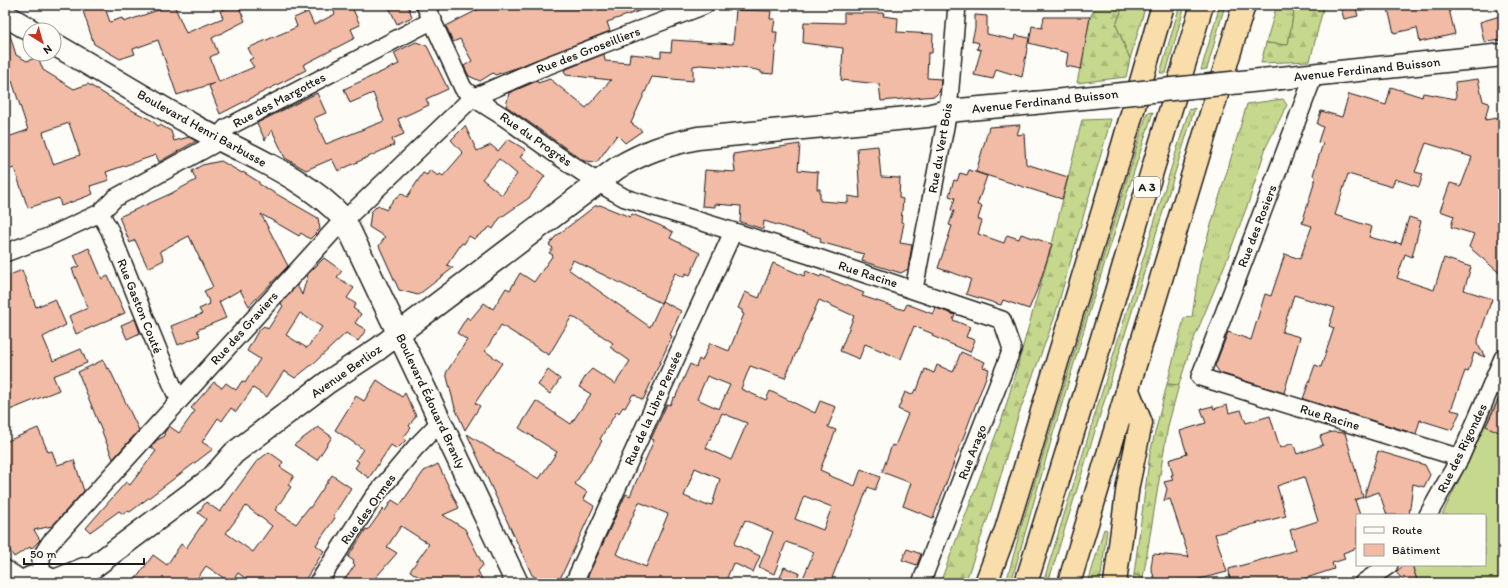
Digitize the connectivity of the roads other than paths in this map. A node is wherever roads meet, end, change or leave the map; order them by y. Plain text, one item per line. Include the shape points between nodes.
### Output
1 (425, 5) edge
2 (705, 5) edge
3 (957, 5) edge
4 (1164, 5) edge
5 (1202, 5) edge
6 (1244, 5) edge
7 (5, 15) edge
8 (433, 20) junction
9 (22, 25) edge
10 (62, 49) edge
11 (1503, 55) edge
12 (1314, 75) junction
13 (472, 98) junction
14 (948, 111) junction
15 (219, 139) junction
16 (598, 183) junction
17 (100, 213) junction
18 (344, 220) junction
19 (732, 232) junction
20 (5, 253) edge
21 (914, 289) junction
22 (1002, 320) joint
23 (399, 333) junction
24 (1503, 358) edge
25 (1200, 377) joint
26 (1127, 388) junction
27 (181, 397) junction
28 (440, 422) junction
29 (1460, 458) junction
30 (1429, 514) edge
31 (1006, 530) junction
32 (1388, 566) edge
33 (5, 569) edge
34 (45, 582) edge
35 (318, 583) edge
36 (517, 583) edge
37 (574, 583) edge
38 (921, 583) edge
39 (986, 583) edge
40 (996, 583) edge
41 (1026, 583) edge
42 (1069, 583) edge
43 (1115, 583) edge
44 (1363, 583) edge

1 - 8 street
2 - 13 street, Rue des Groseilliers via 541,68
3 - 14 street, Rue du Vert Bois
4 - 31 highway
5 - 41 highway, A 3
6 - 26 highway
7 - 9 main road
8 - 13 street via 463,88
8 - 15 street, Rue des Margottes via 226,128
10 - 15 main road, Boulevard Henri Barbusse
11 - 12 main road, Avenue Ferdinand Buisson
12 - 14 main road, Avenue Ferdinand Buisson, bridge
12 - 25 street, Rue des Rosiers
13 - 16 street, Rue du Progrès via 492,108
13 - 18 street, Rue des Graviers
14 - 16 main road, Avenue Ferdinand Buisson via 927,116 698,138 643,153
14 - 21 street, Rue du Vert Bois
15 - 17 street, Rue des Margottes via 115,198
15 - 18 main road, Boulevard Henri Barbusse via 291,177 336,210
16 - 19 street, Rue du Progrès via 625,198
16 - 23 main road, Avenue Berlioz
17 - 20 street, Rue des Margottes
17 - 27 street, Rue Gaston Couté via 110,231 175,392
18 - 23 main road, Boulevard Édouard Branly
18 - 27 street, Rue des Graviers
19 - 21 street, Rue Racine
19 - 37 street, Rue de la Libre Pensée
21 - 22 street, Rue Racine
22 - 38 street, Rue Arago via 1012,349
23 - 28 main road, Boulevard Édouard Branly
23 - 34 main road, Avenue Berlioz via 328,382 234,453 212,478 98,563
24 - 29 street, Rue des Rigondes
25 - 29 street, Rue Racine
26 - 42 highway
26 - 43 highway via 1141,423 1128,485
27 - 34 street, Rue des Graviers via 50,543 41,557
28 - 35 street, Rue des Ormes via 373,498
28 - 36 main road, Boulevard Édouard Branly
29 - 30 street, Rue des Rigondes
31 - 39 highway
31 - 40 highway
32 - 44 street
33 - 34 street

